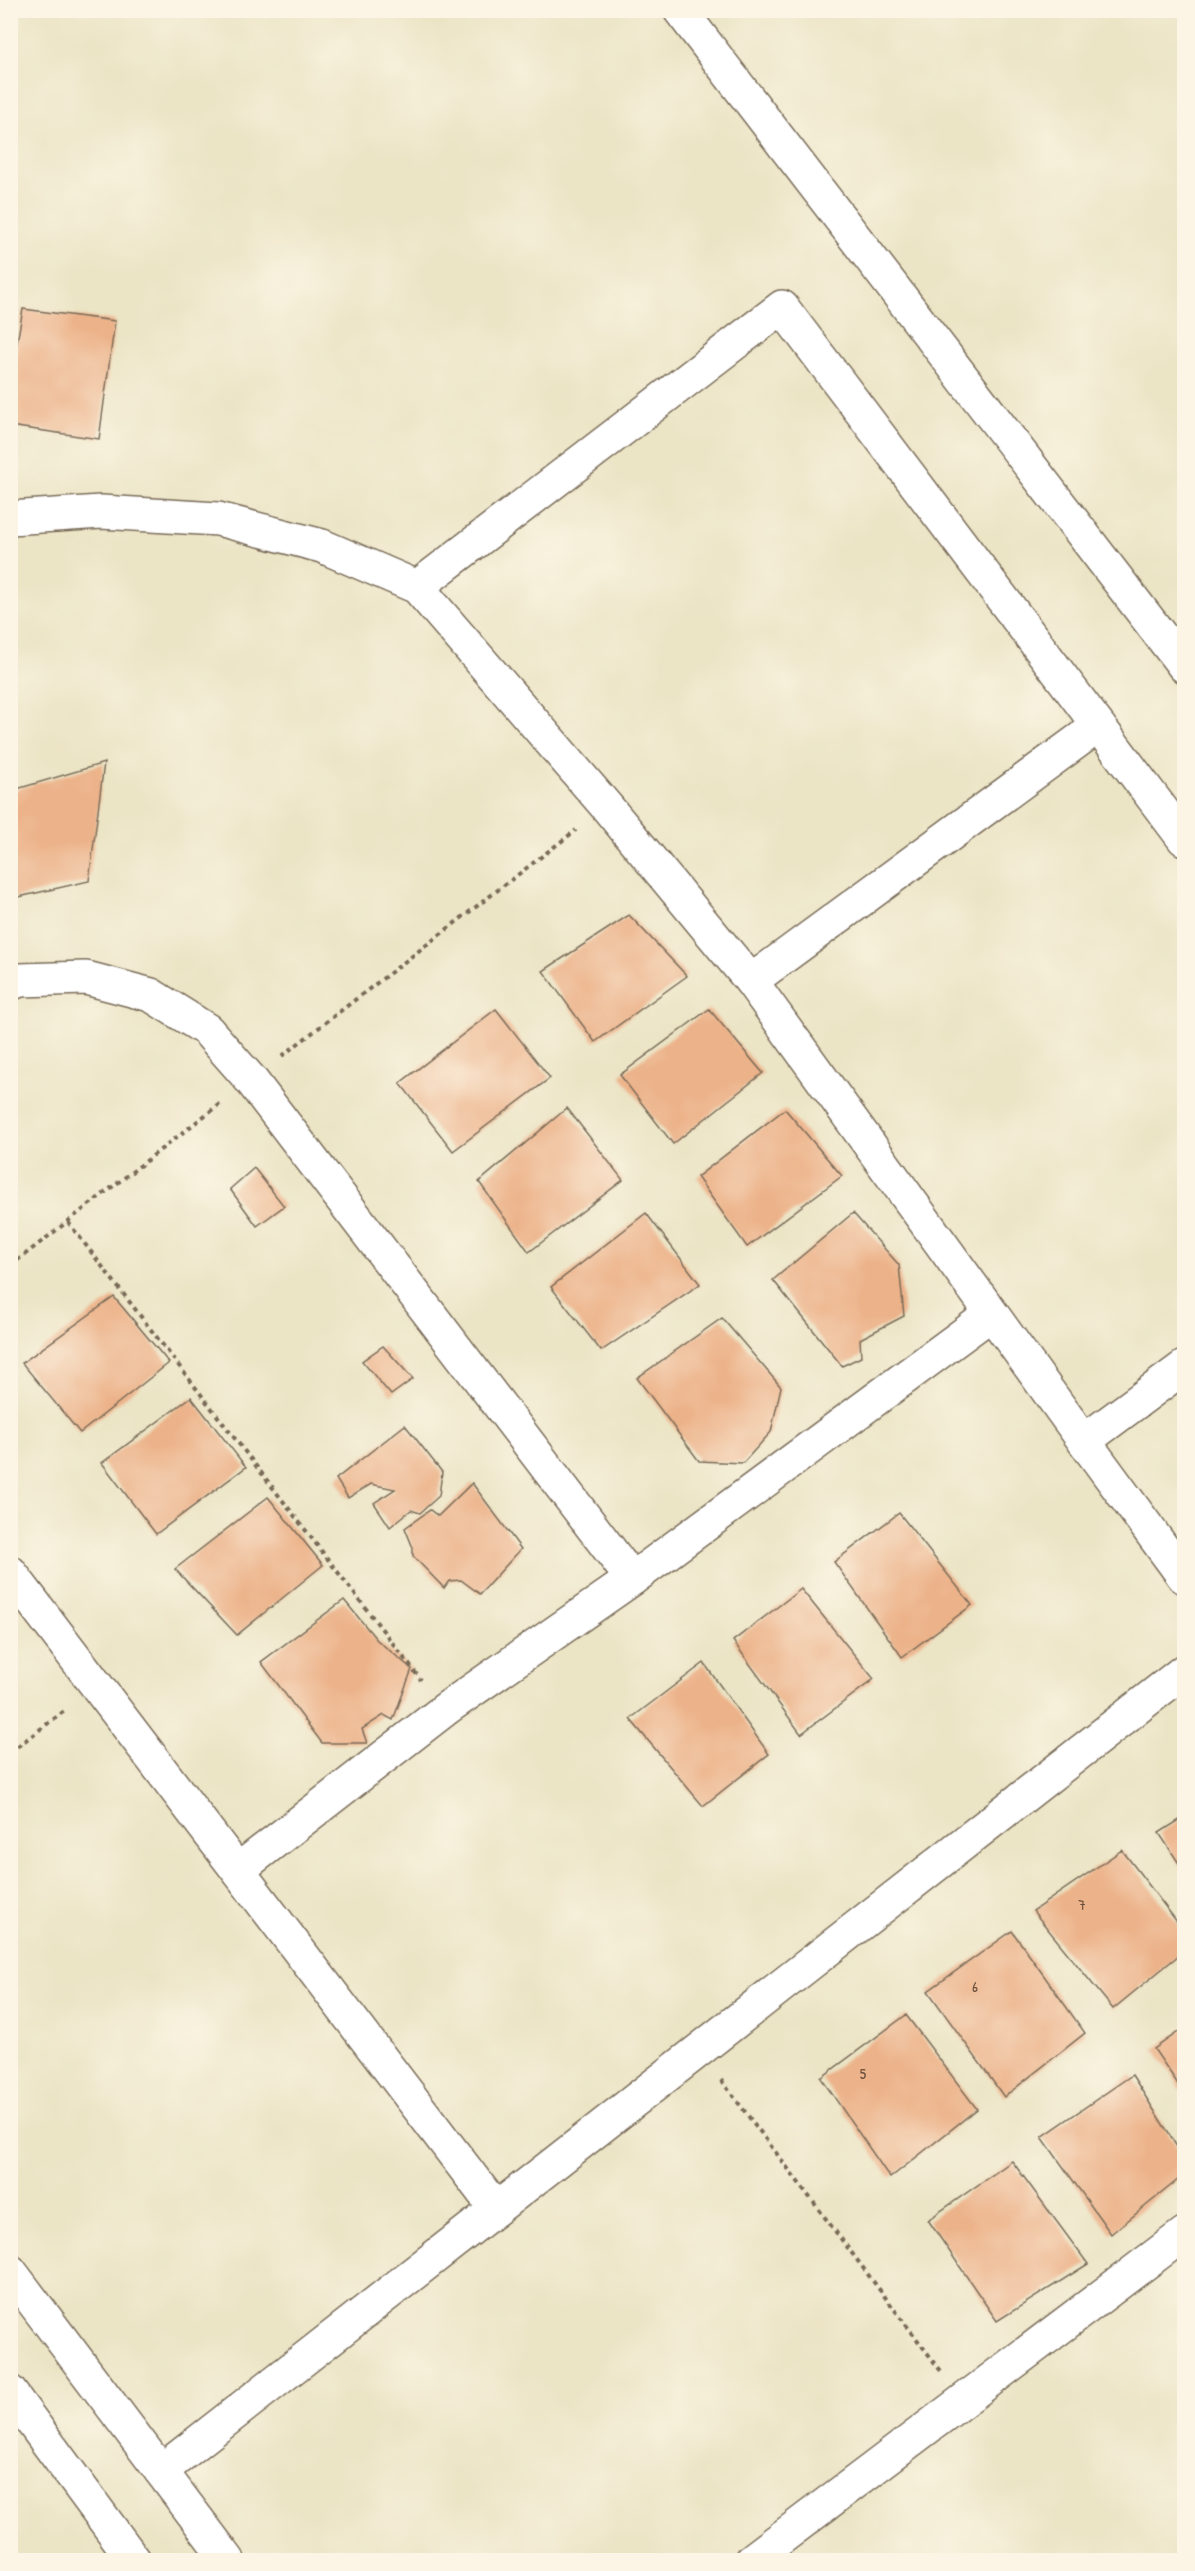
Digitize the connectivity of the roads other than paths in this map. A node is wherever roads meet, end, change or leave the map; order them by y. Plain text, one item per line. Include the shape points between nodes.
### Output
1 (680, 10) edge
2 (10, 518) edge
3 (417, 587) junction
4 (1185, 666) edge
5 (1098, 726) junction
6 (1185, 839) edge
7 (751, 981) junction
8 (10, 984) edge
9 (991, 1314) junction
10 (1185, 1367) edge
11 (1084, 1442) junction
12 (10, 1572) edge
13 (1185, 1577) edge
14 (632, 1579) junction
15 (1185, 1671) edge
16 (238, 1870) junction
17 (496, 2209) junction
18 (1185, 2234) edge
19 (10, 2271) edge
20 (10, 2392) edge
21 (161, 2471) junction
22 (134, 2560) edge
23 (228, 2560) edge
24 (752, 2560) edge

1 - 4 street
2 - 3 street via 101,513 218,519 322,546
3 - 5 street via 782,307
3 - 7 street
5 - 6 street
5 - 7 street
7 - 9 street
8 - 14 street via 87,978 151,995 207,1030 251,1080
9 - 11 street
9 - 14 street
10 - 11 street
11 - 13 street
12 - 16 street
14 - 16 street via 447,1708
15 - 17 street
16 - 17 street
17 - 21 street
18 - 24 street
19 - 21 street
20 - 22 street
21 - 23 street

